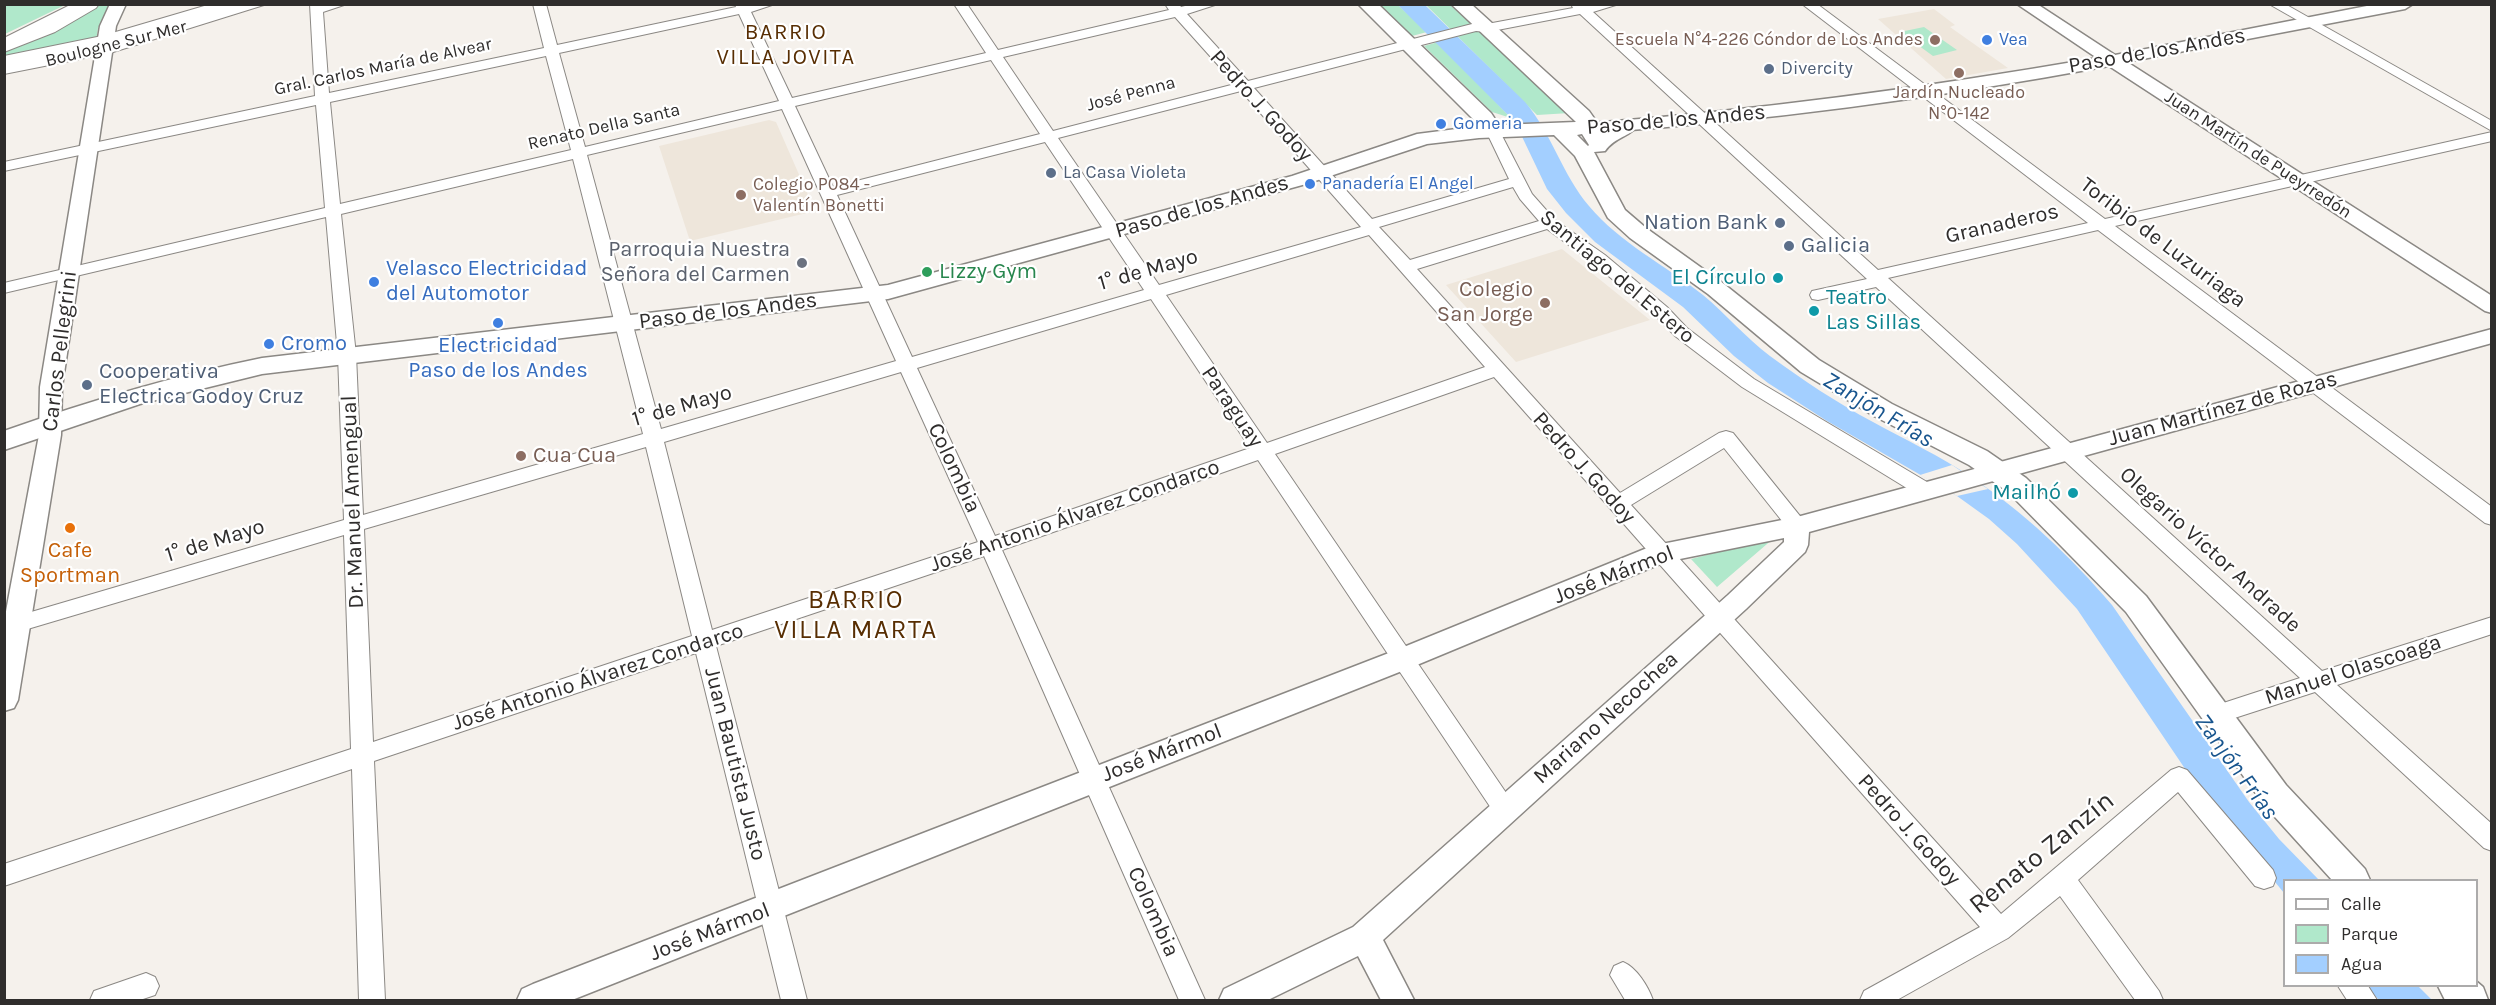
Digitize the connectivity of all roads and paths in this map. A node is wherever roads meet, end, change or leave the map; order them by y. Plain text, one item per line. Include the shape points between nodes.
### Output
1 (89, 4) edge
2 (118, 4) edge
3 (236, 4) edge
4 (261, 4) edge
5 (341, 4) edge
6 (539, 4) edge
7 (769, 4) edge
8 (960, 4) edge
9 (1212, 4) edge
10 (1367, 4) edge
11 (1460, 4) edge
12 (1613, 4) edge
13 (1808, 4) edge
14 (2025, 4) edge
15 (2275, 4) edge
16 (2405, 4) edge
17 (316, 7) edge
18 (742, 7) edge
19 (1580, 7) edge
20 (1175, 8) edge
21 (2308, 23) junction
22 (1486, 28) junction
23 (1407, 44) junction
24 (4, 46) edge
25 (106, 46) junction
26 (552, 51) junction
27 (994, 56) junction
28 (2109, 59) junction
29 (4, 63) edge
30 (4, 70) edge
31 (1242, 86) junction
32 (1926, 93) junction
33 (323, 99) junction
34 (788, 104) junction
35 (1704, 120) junction
36 (1627, 126) joint
37 (2492, 127) edge
38 (1553, 130) junction
39 (1493, 131) junction
40 (1048, 136) junction
41 (2492, 136) edge
42 (1594, 138) junction
43 (89, 148) junction
44 (579, 153) junction
45 (4, 167) edge
46 (1321, 172) junction
47 (1599, 180) junction
48 (1517, 181) junction
49 (2297, 181) junction
50 (828, 193) junction
51 (334, 211) junction
52 (1549, 223) junction
53 (2100, 225) junction
54 (1370, 227) junction
55 (1113, 232) junction
56 (1405, 267) junction
57 (69, 273) junction
58 (1877, 278) junction
59 (4, 288) edge
60 (1154, 293) junction
61 (875, 294) junction
62 (1818, 295) dead end
63 (2492, 306) edge
64 (624, 323) junction
65 (2492, 336) edge
66 (347, 355) junction
67 (907, 365) junction
68 (1496, 370) junction
69 (2313, 384) junction
70 (50, 424) junction
71 (654, 439) junction
72 (4, 441) edge
73 (1262, 452) junction
74 (2066, 452) junction
75 (1958, 481) junction
76 (1617, 504) junction
77 (2492, 518) edge
78 (353, 525) junction
79 (1797, 526) junction
80 (990, 546) junction
81 (1661, 553) junction
82 (1719, 617) junction
83 (2492, 626) edge
84 (11, 627) edge
85 (704, 641) junction
86 (1403, 659) junction
87 (2316, 680) junction
88 (4, 700) edge
89 (2216, 715) junction
90 (362, 755) junction
91 (1094, 779) junction
92 (1505, 810) junction
93 (2492, 840) edge
94 (4, 875) edge
95 (2264, 878) dead end
96 (2352, 879) edge
97 (2063, 880) junction
98 (771, 909) junction
99 (2000, 930) junction
100 (1364, 938) junction
101 (1623, 975) dead end
102 (146, 986) dead end
103 (2352, 987) edge
104 (2457, 987) edge
105 (1250, 996) edge
106 (103, 1000) edge
107 (372, 1000) edge
108 (533, 1000) edge
109 (794, 1000) edge
110 (1192, 1000) edge
111 (1398, 1000) edge
112 (1640, 1000) edge
113 (1873, 1000) edge
114 (2150, 1000) edge
115 (2364, 1000) edge
116 (2470, 1000) edge

1 - 24 highway
2 - 25 street, Carlos Pellegrini via 108,26
3 - 25 highway, Boulogne Sur Mer
4 - 25 street, Boulogne Sur Mer
5 - 17 street
6 - 26 street, Juan Bautista Justo
7 - 18 street, Gral. Carlos María de Alvear
8 - 27 street, Paraguay
9 - 20 street, Renato Della Santa
10 - 23 main road, Santiago del Estero
11 - 22 main road
12 - 19 street, José Penna
13 - 32 street, Toribio de Luzuriaga
14 - 28 street, Juan Martín de Pueyrredón
15 - 21 street
16 - 21 street, Paso de los Andes
17 - 33 street, Dr. Manuel Amengual
18 - 26 street, Gral. Carlos María de Alvear
18 - 34 street, Colombia
19 - 22 street, José Penna
19 - 35 street, Olegario Víctor Andrade
20 - 27 street, Renato Della Santa
20 - 31 street, Pedro J. Godoy
21 - 28 street, Paso de los Andes
21 - 37 street
22 - 23 street, José Penna
22 - 42 main road via 1576,110
23 - 31 street, José Penna
23 - 39 main road, Santiago del Estero via 1484,117
25 - 29 highway, Boulogne Sur Mer
25 - 30 street, Boulogne Sur Mer
25 - 43 street, Carlos Pellegrini
26 - 33 street, Gral. Carlos María de Alvear
26 - 44 street, Juan Bautista Justo
27 - 34 street, Renato Della Santa
27 - 40 street, Paraguay
28 - 32 street, Paso de los Andes
28 - 49 street, Juan Martín de Pueyrredón
31 - 40 street, José Penna
31 - 46 street, Pedro J. Godoy
32 - 35 street, Paso de los Andes
32 - 53 street, Toribio de Luzuriaga
33 - 43 street, Gral. Carlos María de Alvear
33 - 51 street, Dr. Manuel Amengual
34 - 44 street, Renato Della Santa
34 - 50 street, Colombia
35 - 36 street, Paso de los Andes
35 - 58 street, Olegario Víctor Andrade
36 - 42 main road
38 - 39 main road, Paso de los Andes
38 - 42 main road, Paso de los Andes
38 - 47 main road via 1584,153
39 - 46 main road, Paso de los Andes via 1424,138
39 - 48 street, Santiago del Estero
40 - 50 street, José Penna
40 - 55 street, Paraguay
41 - 49 street, Granaderos
42 - 47 main road
43 - 45 street, Gral. Carlos María de Alvear
43 - 57 street, Carlos Pellegrini
44 - 51 street, Renato Della Santa
44 - 64 street, Juan Bautista Justo
46 - 54 street, Pedro J. Godoy
46 - 55 main road, Paso de los Andes
47 - 75 main road via 1612,207 1629,226 1716,289 1810,366 1883,410 1978,458
48 - 52 street, Santiago del Estero via 1535,210
48 - 54 street, 1° de Mayo
49 - 53 street, Granaderos
49 - 63 street, Juan Martín de Pueyrredón
50 - 61 street, Colombia
51 - 57 street, Renato Della Santa
51 - 66 street, Dr. Manuel Amengual
52 - 56 street
52 - 75 street, Santiago del Estero via 1599,259 1681,332 1748,383
53 - 58 street, Granaderos
53 - 69 street, Toribio de Luzuriaga
54 - 56 street, Pedro J. Godoy
54 - 60 street, 1° de Mayo
55 - 60 street, Paraguay
55 - 61 main road, Paso de los Andes
56 - 68 street, Pedro J. Godoy
57 - 59 street, Renato Della Santa
57 - 70 street, Carlos Pellegrini via 51,387
58 - 62 street, Granaderos
58 - 74 street, Olegario Víctor Andrade
60 - 67 street, 1° de Mayo
60 - 73 street, Paraguay
61 - 64 main road, Paso de los Andes
61 - 67 street, Colombia
64 - 66 main road, Paso de los Andes
64 - 71 street, Juan Bautista Justo
65 - 69 street, Juan Martínez de Rozas
66 - 70 main road, Paso de los Andes via 236,371
66 - 78 street, Dr. Manuel Amengual
67 - 71 street, 1° de Mayo
67 - 80 street, Colombia
68 - 73 street, José Antonio Álvarez Condarco
68 - 76 street, Pedro J. Godoy
69 - 74 street, Juan Martínez de Rozas
69 - 77 street, Toribio de Luzuriaga
70 - 72 main road, Paso de los Andes
70 - 84 street, Carlos Pellegrini
71 - 78 street, 1° de Mayo
71 - 85 street, Juan Bautista Justo
73 - 80 street, José Antonio Álvarez Condarco
73 - 86 street, Paraguay
74 - 75 street, Juan Martínez de Rozas
74 - 87 street, Olegario Víctor Andrade
75 - 79 street
75 - 89 main road via 2017,485 2136,604
76 - 79 street via 1726,438
76 - 81 street, Pedro J. Godoy
78 - 84 street, 1° de Mayo
78 - 90 street, Dr. Manuel Amengual
79 - 81 street, José Mármol
79 - 82 street, Mariano Necochea via 1796,545
80 - 85 street, José Antonio Álvarez Condarco
80 - 91 street, Colombia
81 - 82 street, Pedro J. Godoy
81 - 86 street, José Mármol
82 - 92 street, Mariano Necochea
82 - 99 street, Pedro J. Godoy
83 - 87 street, Manuel Olascoaga
84 - 88 street, Carlos Pellegrini
85 - 90 street, José Antonio Álvarez Condarco
85 - 98 street, Juan Bautista Justo
86 - 91 street, José Mármol
86 - 92 street, Paraguay
87 - 89 street, Manuel Olascoaga
87 - 93 street, Olegario Víctor Andrade
89 - 96 main road via 2275,795
90 - 94 street, José Antonio Álvarez Condarco
90 - 107 street, Dr. Manuel Amengual
91 - 98 street, José Mármol
91 - 110 street, Colombia
92 - 100 street, Mariano Necochea
95 - 97 street, Renato Zanzín via 2179,777
97 - 99 street, Renato Zanzín
97 - 114 street
98 - 108 street, José Mármol
98 - 109 street, Juan Bautista Justo
99 - 113 street, Renato Zanzín
100 - 105 street, Mariano Necochea
100 - 111 street
101 - 112 street
102 - 106 street
103 - 115 street
104 - 116 main road

